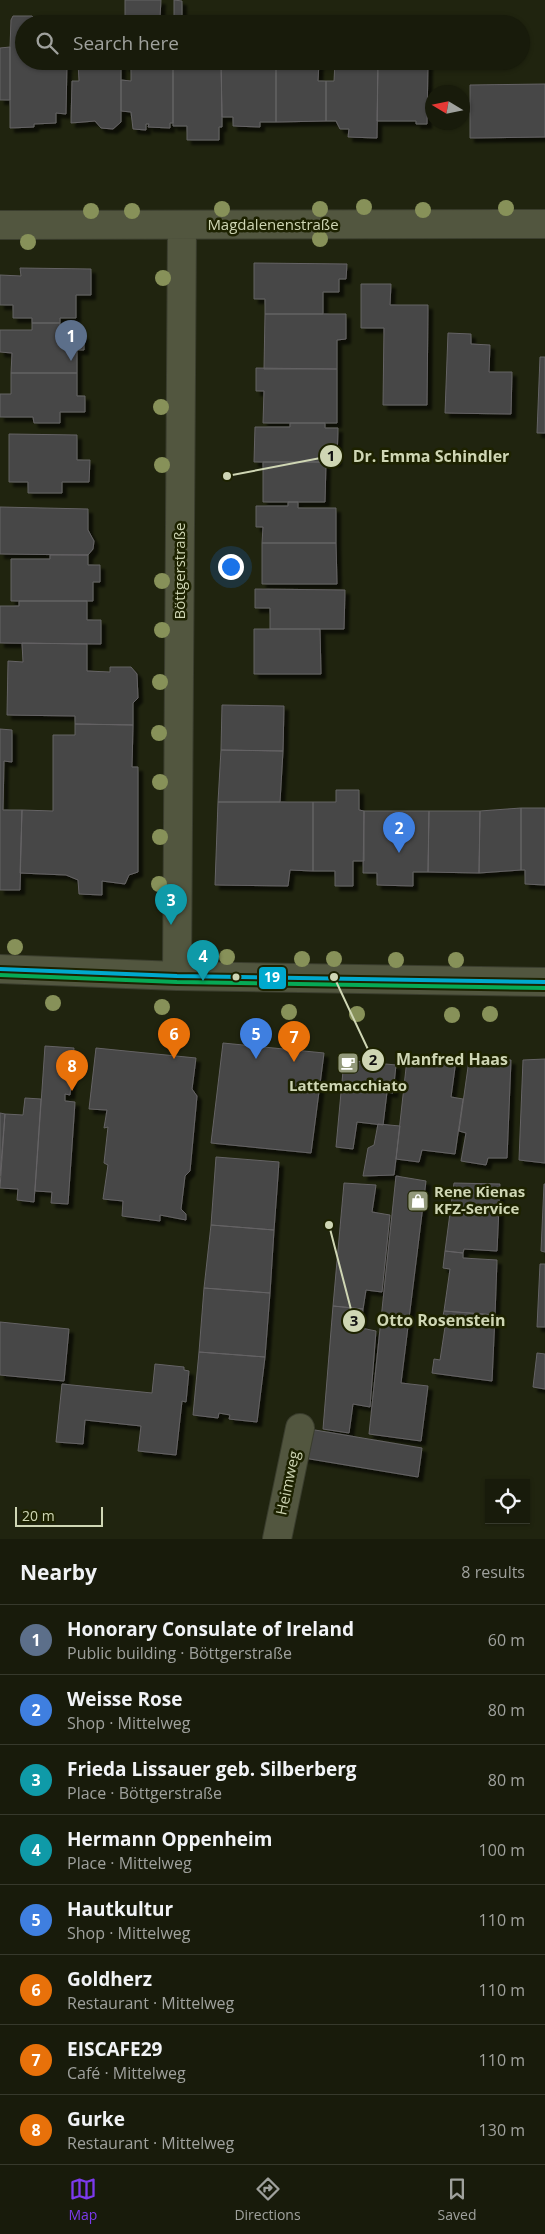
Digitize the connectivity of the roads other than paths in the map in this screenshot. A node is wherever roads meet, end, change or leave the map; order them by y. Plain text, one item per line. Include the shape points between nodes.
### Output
1 (545, 224) edge
2 (0, 225) edge
3 (182, 226) junction
4 (0, 969) edge
5 (177, 976) junction
6 (545, 982) edge
7 (300, 1428) dead end
8 (277, 1539) edge

1 - 3 street, Magdalenenstraße
2 - 3 street, Magdalenenstraße
3 - 5 street, Böttgerstraße
4 - 5 street
5 - 6 street
7 - 8 street, Heimweg

